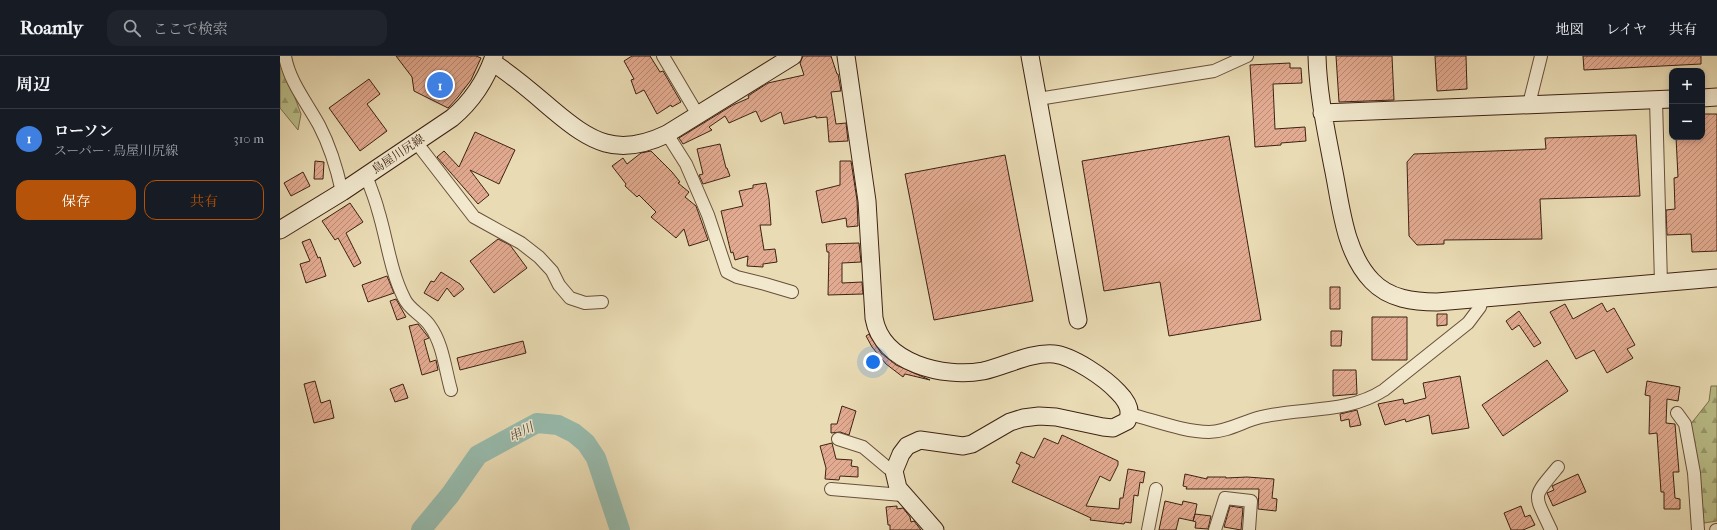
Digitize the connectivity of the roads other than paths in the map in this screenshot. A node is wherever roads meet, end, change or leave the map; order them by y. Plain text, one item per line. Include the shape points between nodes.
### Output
1 (285, 56) edge
2 (663, 56) edge
3 (793, 56) edge
4 (846, 56) edge
5 (1030, 56) edge
6 (1247, 56) edge
7 (1316, 56) edge
8 (1541, 56) edge
9 (493, 59) edge
10 (1717, 97) edge
11 (1705, 98) edge
12 (1038, 99) junction
13 (1664, 99) edge
14 (1529, 104) junction
15 (1322, 113) junction
16 (698, 114) junction
17 (667, 134) junction
18 (416, 142) junction
19 (366, 175) junction
20 (342, 192) junction
21 (280, 230) edge
22 (1717, 278) edge
23 (1661, 283) junction
24 (792, 292) dead end
25 (1482, 299) junction
26 (602, 302) dead end
27 (1078, 320) dead end
28 (451, 390) dead end
29 (1677, 413) dead end
30 (1129, 414) junction
31 (838, 439) dead end
32 (1558, 467) dead end
33 (894, 471) junction
34 (831, 489) dead end
35 (1156, 489) dead end
36 (902, 495) junction
37 (935, 530) edge
38 (1148, 530) edge
39 (1215, 530) edge
40 (1249, 530) edge
41 (1551, 530) edge
42 (1698, 530) edge

1 - 20 street via 303,99 319,125 336,164
2 - 16 street
3 - 16 street
4 - 30 street via 868,201 874,318 886,343 898,355 937,370 956,373 983,371 1041,355 1058,355 1105,379 1124,397
5 - 12 street
6 - 12 street via 1214,71
7 - 15 street
8 - 14 street
9 - 17 street via 576,129 594,139 610,144 630,145 649,142
9 - 18 street, 鳥屋川尻線 via 467,103 452,118
10 - 11 street
12 - 27 street
13 - 14 street
13 - 23 street
14 - 15 street
15 - 25 street via 1349,240 1362,269 1372,282 1393,295 1413,301
16 - 17 street
17 - 24 street via 686,164 728,272 737,277
18 - 19 street, 鳥屋川尻線
18 - 26 street via 474,216 540,257 552,270 558,285 570,298 585,303
19 - 20 street, 鳥屋川尻線
19 - 28 street via 403,297 407,305 424,317 434,332 444,359
20 - 21 street, 鳥屋川尻線
22 - 23 street
23 - 25 street
25 - 30 street via 1480,307 1468,323 1384,390 1358,403 1262,417 1222,431 1211,432 1199,432
29 - 42 street via 1685,424 1694,473
30 - 33 street via 1127,421 1113,428 1039,416 1010,422 972,444 963,446 920,440 907,446
31 - 33 street via 863,447
32 - 41 street via 1538,493 1537,499
33 - 36 street
34 - 36 street
35 - 38 street
36 - 37 street
39 - 40 street via 1224,498 1251,501

